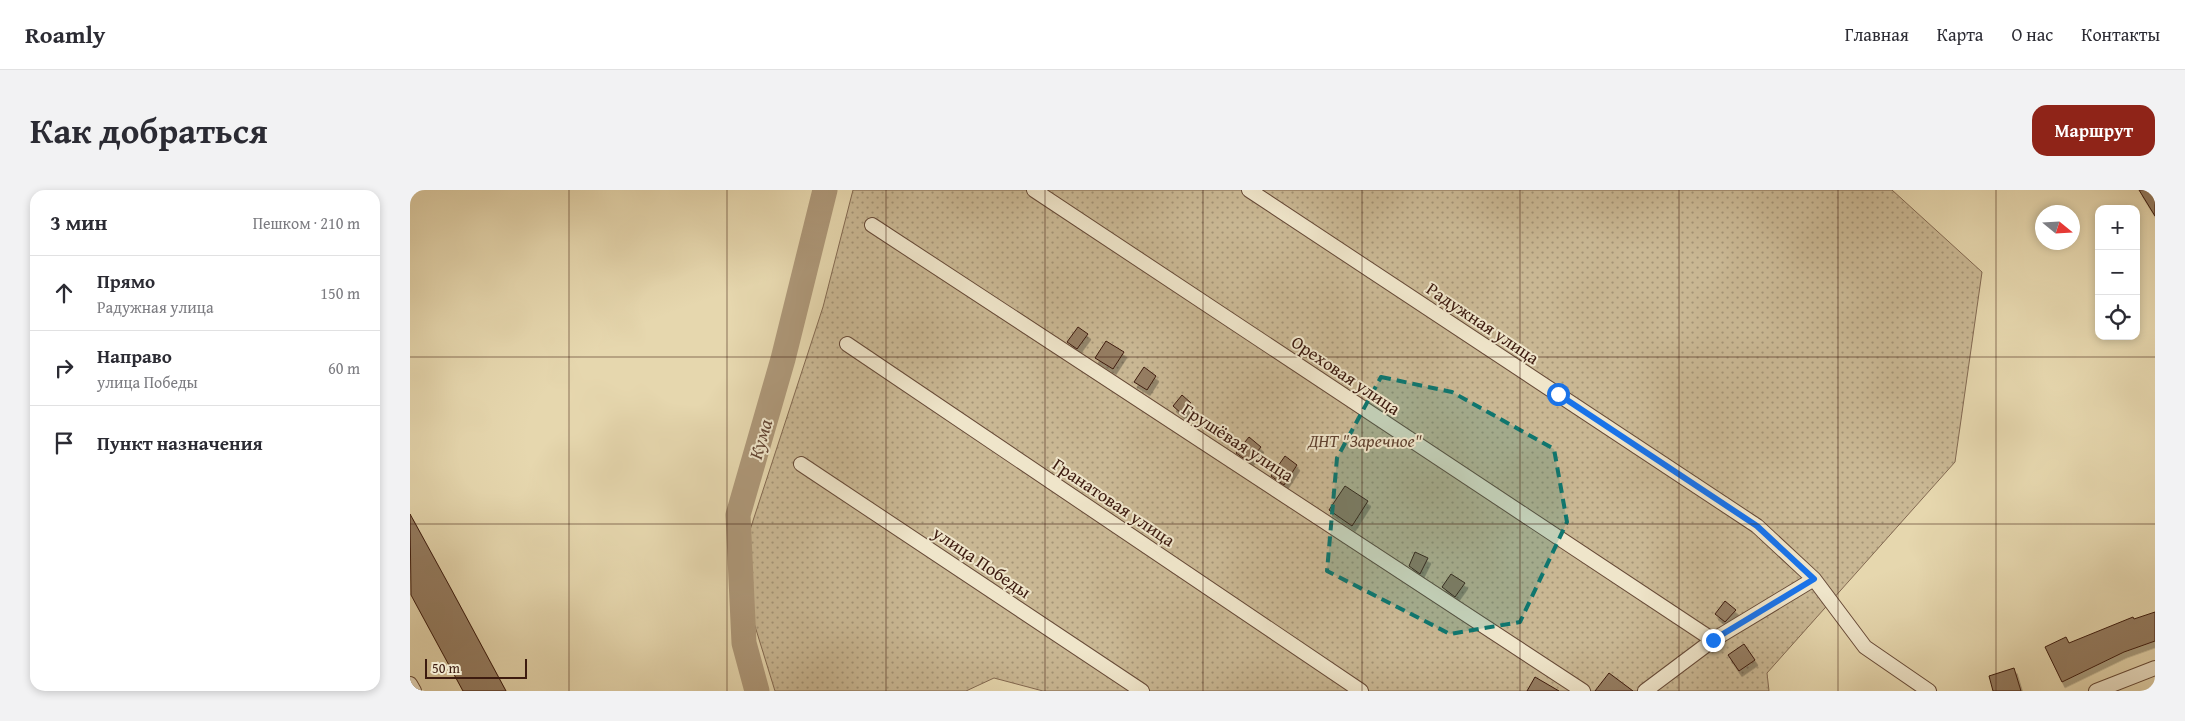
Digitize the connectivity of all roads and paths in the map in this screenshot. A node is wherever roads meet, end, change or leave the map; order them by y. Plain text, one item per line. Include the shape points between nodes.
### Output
1 (1034, 190) edge
2 (1249, 190) edge
3 (872, 225) dead end
4 (847, 344) dead end
5 (801, 464) dead end
6 (1814, 579) junction
7 (1713, 640) junction
8 (2155, 668) edge
9 (410, 684) edge
10 (414, 691) edge
11 (1142, 691) edge
12 (1361, 691) edge
13 (1584, 691) edge
14 (1646, 691) edge
15 (1928, 691) edge
16 (2096, 691) edge

1 - 7 street, Ореховая улица
2 - 6 street, Радужная улица via 1757,526
3 - 13 street, Грушёвая улица
4 - 12 street, Гранатовая улица
5 - 11 street, улица Победы
6 - 7 street
6 - 15 street via 1865,647
7 - 14 street
8 - 16 street
9 - 10 street

